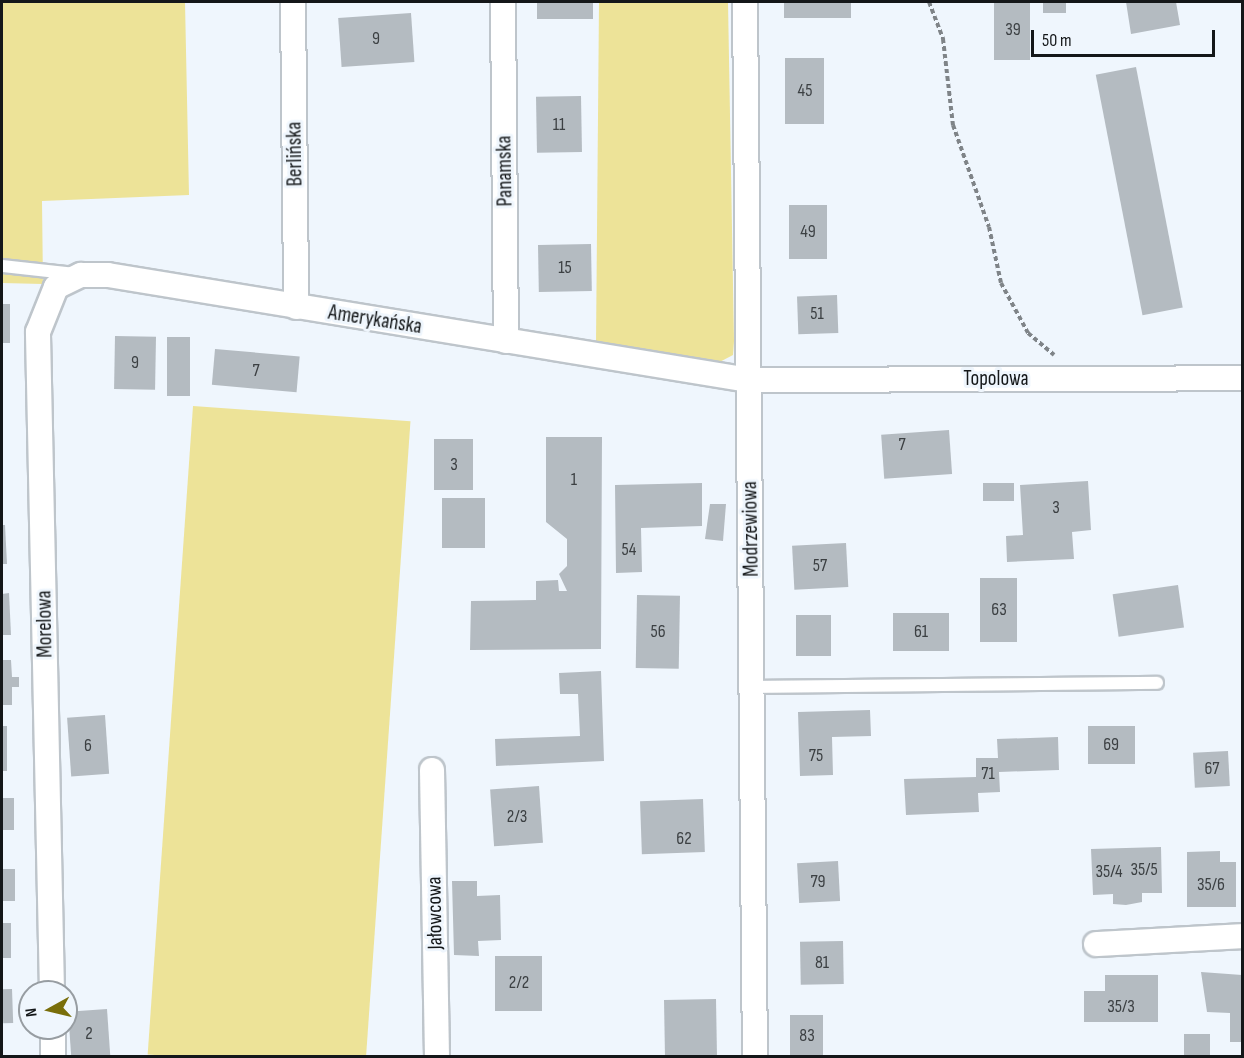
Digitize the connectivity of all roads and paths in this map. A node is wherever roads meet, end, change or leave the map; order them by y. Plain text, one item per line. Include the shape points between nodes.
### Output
1 (293, 2) edge
2 (503, 2) edge
3 (745, 2) edge
4 (929, 2) edge
5 (2, 266) edge
6 (81, 275) junction
7 (296, 307) junction
8 (507, 341) junction
9 (1242, 378) edge
10 (1082, 379) junction
11 (748, 380) junction
12 (1157, 683) dead end
13 (753, 687) junction
14 (432, 770) dead end
15 (1242, 936) edge
16 (1096, 944) dead end
17 (52, 980) edge
18 (53, 1040) edge
19 (53, 1056) edge
20 (437, 1056) edge
21 (755, 1056) edge

1 - 7 street, Berlińska
2 - 8 street, Panamska
3 - 11 street, Modrzewiowa
4 - 10 path via 943,39 953,125 989,227 1001,283 1028,333
5 - 6 lane, Amerykańska
6 - 7 street, Amerykańska
6 - 17 street, Morelowa via 56,287 38,332
7 - 8 street, Amerykańska
8 - 11 street, Amerykańska
9 - 10 street, Topolowa
10 - 11 street, Topolowa
11 - 13 street, Modrzewiowa
12 - 13 lane
13 - 21 street, Modrzewiowa
14 - 20 street, Jałowcowa
15 - 16 street
18 - 19 street

